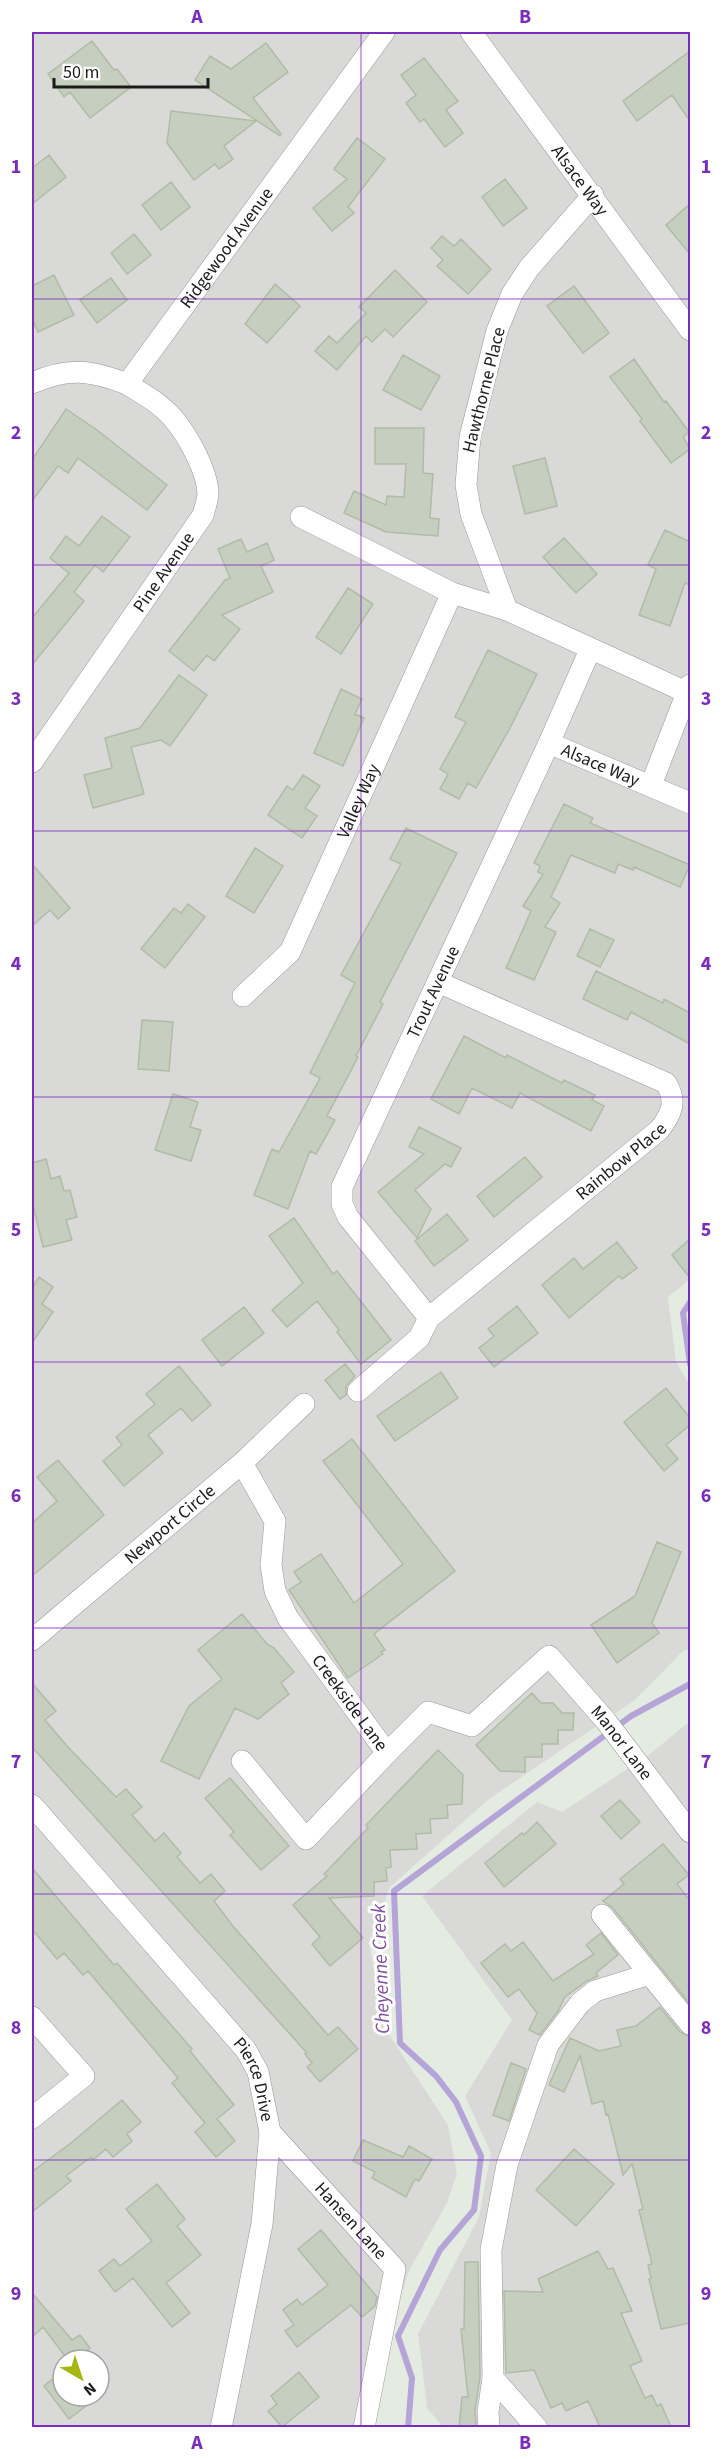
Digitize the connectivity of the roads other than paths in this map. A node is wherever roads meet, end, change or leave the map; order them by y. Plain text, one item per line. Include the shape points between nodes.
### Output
1 (384, 32) edge
2 (471, 32) edge
3 (593, 195) junction
4 (690, 330) edge
5 (32, 383) edge
6 (127, 384) junction
7 (301, 517) dead end
8 (452, 593) junction
9 (507, 610) junction
10 (590, 650) junction
11 (689, 689) edge
12 (549, 743) junction
13 (32, 762) edge
14 (651, 785) junction
15 (690, 803) edge
16 (438, 982) junction
17 (243, 996) dead end
18 (429, 1318) junction
19 (358, 1391) dead end
20 (304, 1404) dead end
21 (242, 1463) junction
22 (32, 1640) edge
23 (549, 1656) joint
24 (387, 1753) junction
25 (242, 1761) dead end
26 (32, 1804) edge
27 (690, 1832) edge
28 (602, 1915) dead end
29 (650, 1974) junction
30 (32, 2017) edge
31 (690, 2024) edge
32 (32, 2118) edge
33 (270, 2132) junction
34 (494, 2378) junction
35 (221, 2427) edge
36 (364, 2427) edge
37 (489, 2427) edge
38 (537, 2427) edge

1 - 6 street, Ridgewood Avenue
2 - 3 street, Alsace Way
3 - 4 street, Alsace Way
3 - 9 street, Hawthorne Place via 512,294 497,331 470,437 466,485 471,514
5 - 6 street via 51,374 73,371 104,375
6 - 13 street, Pine Avenue via 172,418 191,446 208,493 203,515
7 - 8 street
8 - 9 street
8 - 17 street, Valley Way via 290,952
9 - 10 street
10 - 11 street
10 - 12 street, Trout Avenue
11 - 14 street, Alsace Way
12 - 14 street, Alsace Way
12 - 16 street, Trout Avenue
14 - 15 street, Alsace Way
16 - 18 street, Trout Avenue via 342,1187 342,1204 348,1217
16 - 18 street, Rainbow Place via 666,1083 673,1094 673,1105 659,1130
18 - 19 street, Rainbow Place via 419,1338
20 - 21 street, Newport Circle
21 - 22 street, Newport Circle
21 - 24 street, Creekside Lane via 275,1521 271,1565 275,1591
23 - 24 street, Creekside Lane via 472,1726 428,1712
23 - 27 street, Manor Lane via 606,1720
24 - 25 street via 306,1839
26 - 33 street, Pierce Drive via 246,2050 258,2072
28 - 29 street
29 - 31 street
29 - 34 street via 595,1991 580,2003 548,2045 507,2165 491,2250
30 - 32 street via 84,2076
33 - 35 street, Pierce Drive via 262,2224
33 - 36 street, Hansen Lane via 395,2269
34 - 37 street
34 - 38 street

